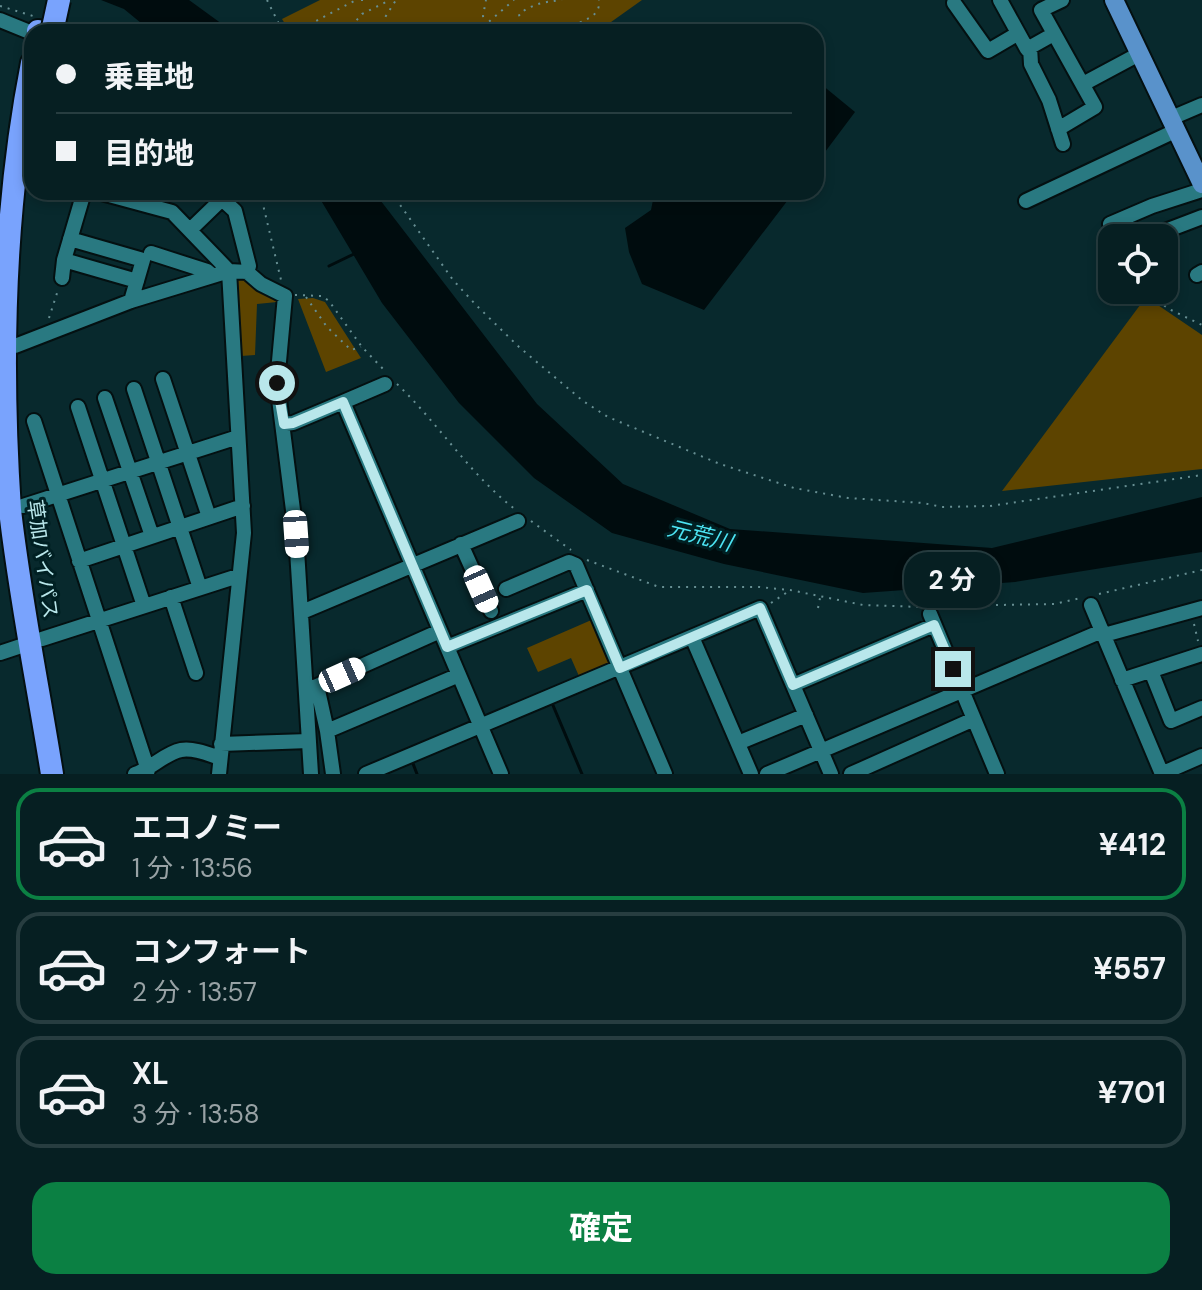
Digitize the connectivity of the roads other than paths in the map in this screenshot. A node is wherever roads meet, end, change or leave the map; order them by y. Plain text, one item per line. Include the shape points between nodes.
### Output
1 (45, 0) edge
2 (59, 0) edge
3 (1000, 0) edge
4 (1062, 0) edge
5 (954, 1) edge
6 (1118, 1) edge
7 (0, 20) edge
8 (41, 24) edge
9 (45, 24) edge
10 (24, 27) edge
11 (1017, 34) junction
12 (1052, 35) junction
13 (1030, 47) junction
14 (1139, 54) junction
15 (1083, 84) junction
16 (1202, 105) edge
17 (24, 122) edge
18 (1172, 125) junction
19 (1058, 129) junction
20 (1063, 144) dead end
21 (24, 155) edge
22 (1195, 157) edge
23 (17, 174) edge
24 (1202, 184) edge
25 (1202, 190) edge
26 (82, 200) edge
27 (132, 200) edge
28 (221, 200) edge
29 (223, 200) edge
30 (1026, 201) dead end
31 (1202, 217) edge
32 (1110, 224) edge
33 (1178, 226) edge
34 (190, 230) junction
35 (70, 239) junction
36 (151, 253) dead end
37 (64, 260) junction
38 (229, 271) junction
39 (247, 272) junction
40 (213, 276) junction
41 (62, 278) road end
42 (137, 281) junction
43 (131, 301) junction
44 (6, 348) edge
45 (163, 379) dead end
46 (385, 384) dead end
47 (134, 389) dead end
48 (105, 398) dead end
49 (343, 402) junction
50 (78, 407) dead end
51 (34, 421) dead end
52 (284, 424) junction
53 (238, 437) junction
54 (187, 453) junction
55 (158, 462) junction
56 (130, 471) junction
57 (102, 480) junction
58 (57, 495) junction
59 (243, 506) junction
60 (11, 509) edge
61 (209, 517) junction
62 (524, 519) road end
63 (180, 527) junction
64 (152, 536) junction
65 (461, 544) junction
66 (123, 546) junction
67 (79, 561) junction
68 (412, 565) junction
69 (238, 576) junction
70 (200, 588) junction
71 (506, 589) dead end
72 (587, 590) junction
73 (171, 597) junction
74 (1091, 605) dead end
75 (144, 606) junction
76 (1196, 610) edge
77 (491, 611) dead end
78 (302, 612) junction
79 (99, 620) junction
80 (440, 631) junction
81 (1103, 633) junction
82 (692, 637) junction
83 (36, 641) junction
84 (447, 647) junction
85 (0, 653) edge
86 (1202, 654) edge
87 (620, 668) junction
88 (1151, 671) junction
89 (196, 673) dead end
90 (459, 675) junction
91 (1122, 680) junction
92 (793, 685) junction
93 (312, 688) junction
94 (962, 691) junction
95 (1202, 708) edge
96 (806, 715) junction
97 (974, 719) junction
98 (481, 727) junction
99 (327, 731) junction
100 (309, 741) junction
101 (738, 743) junction
102 (221, 751) junction
103 (821, 751) junction
104 (1202, 756) edge
105 (141, 772) edge
106 (52, 774) edge
107 (65, 774) edge
108 (219, 774) edge
109 (311, 774) edge
110 (333, 774) edge
111 (366, 774) edge
112 (501, 774) edge
113 (665, 774) edge
114 (751, 774) edge
115 (767, 774) edge
116 (831, 774) edge
117 (851, 774) edge
118 (997, 774) edge
119 (1161, 774) edge

1 - 8 highway
2 - 9 highway, bridge
3 - 11 street
4 - 12 street via 1041,10
5 - 11 street via 988,51
6 - 14 main road
7 - 10 street
11 - 13 street
12 - 13 street
12 - 15 street
13 - 19 street via 1031,64
14 - 15 street
14 - 18 main road
15 - 19 street via 1095,107
16 - 18 street
17 - 23 highway, 草加バイパス
18 - 22 main road
18 - 30 street
19 - 20 street
21 - 23 highway, 草加バイパス
22 - 24 main road
23 - 44 highway, 草加バイパス via 17,264
25 - 32 street
26 - 35 street
27 - 34 street via 172,212
28 - 34 street
29 - 39 street via 235,211
31 - 33 street
34 - 38 street
35 - 37 street
35 - 42 street via 143,260
36 - 40 street
37 - 41 street
37 - 42 street
38 - 39 street
38 - 40 street
38 - 53 street
39 - 52 street via 285,296 277,383
40 - 43 street
42 - 43 street
43 - 44 street
44 - 60 highway, 草加バイパス via 16,420
45 - 54 street
46 - 49 street
47 - 55 street
48 - 56 street
49 - 52 street
49 - 68 street
50 - 57 street
51 - 58 street
52 - 78 street
53 - 54 street
53 - 59 street
54 - 55 street
54 - 61 street
55 - 56 street
55 - 63 street
56 - 57 street
56 - 64 street
57 - 58 street
57 - 66 street
58 - 60 street
58 - 67 street
59 - 61 street
59 - 69 street
60 - 83 highway, 草加バイパス
61 - 63 street
62 - 65 street
63 - 64 street
63 - 70 street
64 - 66 street
65 - 68 street
65 - 77 street
66 - 67 street
66 - 75 street
67 - 79 street
68 - 78 street
68 - 80 street
69 - 70 street
69 - 102 street
70 - 73 street
71 - 72 street via 569,562 576,565
72 - 84 street
72 - 87 street
73 - 75 street
73 - 89 street
74 - 81 street
75 - 79 street
76 - 81 street
78 - 93 street
79 - 83 street
79 - 105 street
80 - 84 street
80 - 93 street
81 - 91 street
81 - 94 street
82 - 87 street
82 - 92 street via 760,608
82 - 101 street
83 - 85 street
83 - 106 highway, 草加バイパス
83 - 107 highway, 草加バイパス
84 - 90 street
86 - 88 street
87 - 98 street
87 - 113 street
88 - 91 street
88 - 95 street via 1171,721
90 - 98 street
90 - 99 street
91 - 119 street
92 - 94 street via 932,620
92 - 96 street
93 - 99 street
93 - 100 street
94 - 97 street
94 - 103 street
96 - 101 street
96 - 103 street
97 - 117 street
97 - 118 street
98 - 111 street
98 - 112 street
99 - 110 street
100 - 102 street
100 - 109 street
101 - 114 street
102 - 105 street via 179,750
102 - 108 street
103 - 115 street
103 - 116 street
104 - 119 street

